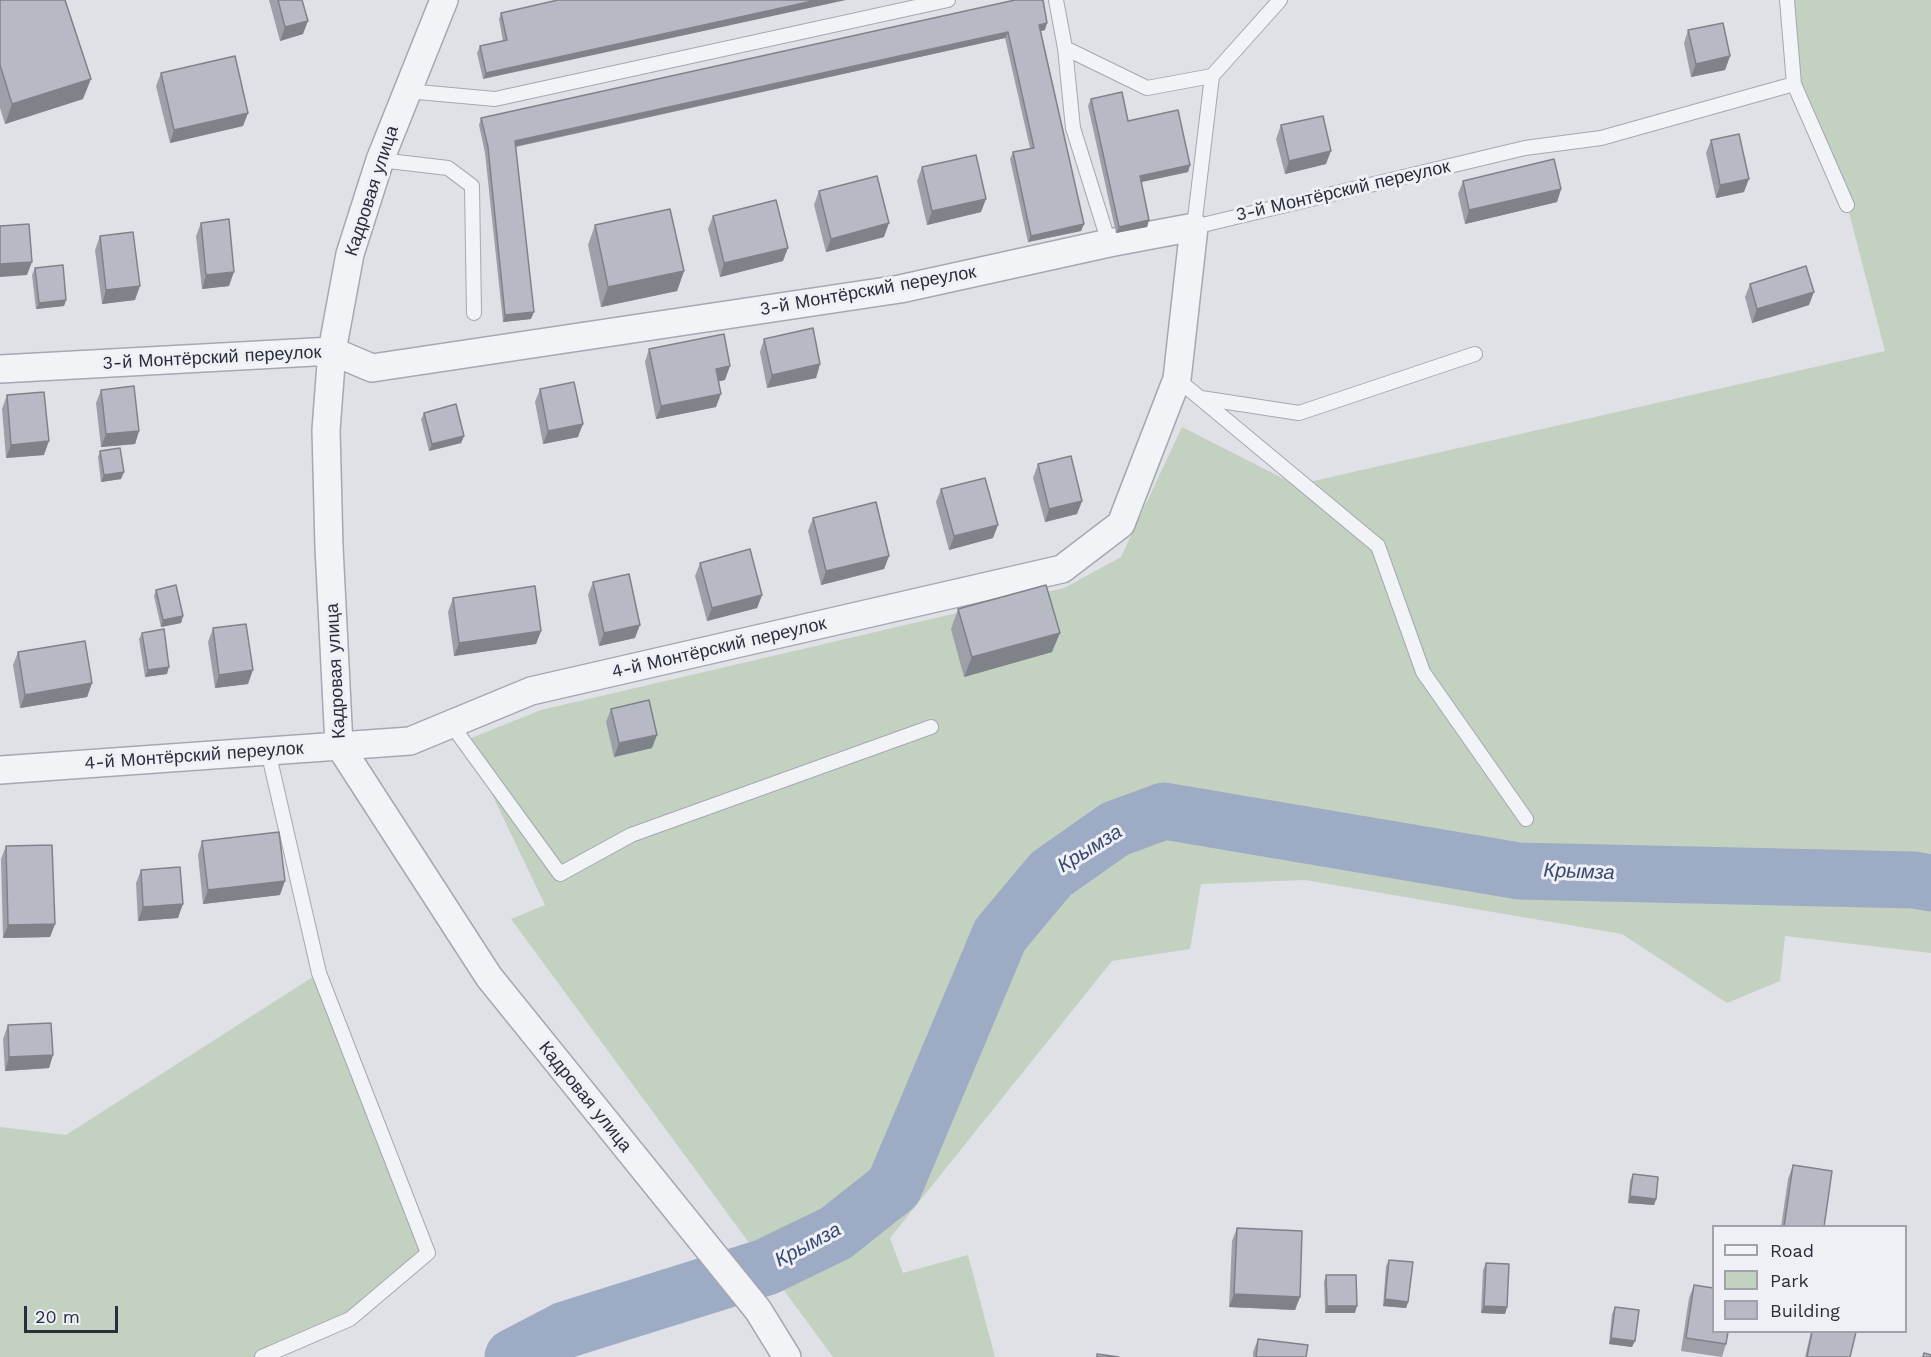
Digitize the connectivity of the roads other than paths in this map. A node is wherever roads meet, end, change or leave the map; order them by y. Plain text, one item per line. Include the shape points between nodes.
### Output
1 (444, 0) edge
2 (948, 0) edge
3 (1056, 0) edge
4 (1280, 0) edge
5 (1787, 0) edge
6 (1065, 48) junction
7 (1212, 76) junction
8 (1794, 84) junction
9 (407, 91) junction
10 (380, 160) junction
11 (1846, 205) dead end
12 (1194, 227) junction
13 (1109, 243) junction
14 (474, 313) dead end
15 (332, 351) junction
16 (1475, 354) dead end
17 (0, 369) edge
18 (1177, 379) junction
19 (1199, 398) junction
20 (451, 724) junction
21 (931, 727) dead end
22 (339, 745) junction
23 (268, 752) junction
24 (0, 770) edge
25 (1526, 819) dead end
26 (262, 1357) edge
27 (787, 1357) edge

1 - 9 street, Кадровая улица
2 - 9 lane via 495,99
3 - 6 lane
4 - 7 lane
5 - 8 lane
6 - 7 lane via 1147,88
6 - 13 lane via 1072,128
7 - 12 lane
8 - 11 lane
8 - 12 lane, 3-й Монтёрский переулок via 1601,138 1525,148
9 - 10 street, Кадровая улица
10 - 14 lane via 448,168 472,186
10 - 15 street, Кадровая улица via 350,254
12 - 13 street, 3-й Монтёрский переулок
12 - 18 street, 4-й Монтёрский переулок
13 - 15 street, 3-й Монтёрский переулок via 900,289 372,368
15 - 17 street, 3-й Монтёрский переулок
15 - 22 street, Кадровая улица via 326,441
16 - 19 lane via 1299,413
18 - 19 lane
18 - 20 street, 4-й Монтёрский переулок via 1121,524 1062,569 531,691
19 - 25 lane via 1378,546 1423,672
20 - 21 lane via 560,874 632,835
20 - 22 street, 4-й Монтёрский переулок via 410,741
22 - 23 street, 4-й Монтёрский переулок
22 - 27 street, Кадровая улица via 489,977 758,1310
23 - 24 street, 4-й Монтёрский переулок
23 - 26 lane via 319,973 428,1253 350,1318

